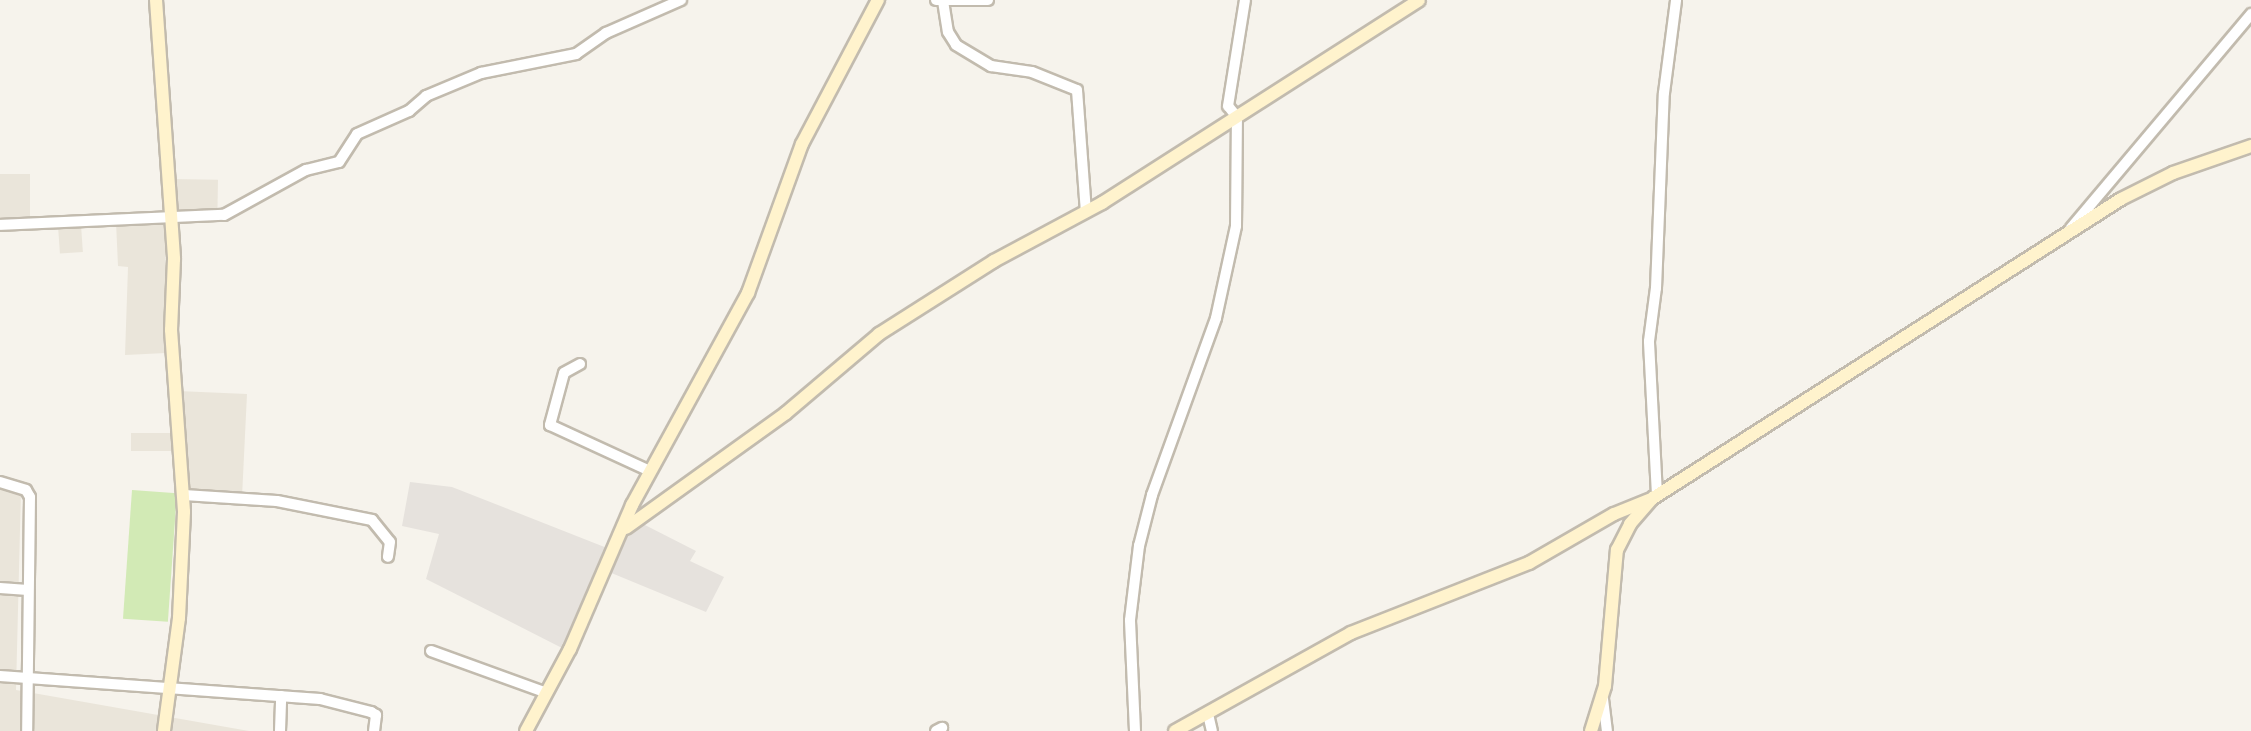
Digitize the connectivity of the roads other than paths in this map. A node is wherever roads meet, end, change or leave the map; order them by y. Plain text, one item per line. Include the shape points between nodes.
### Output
1 (156, 0) edge
2 (681, 0) edge
3 (878, 0) edge
4 (936, 0) edge
5 (988, 0) edge
6 (1245, 0) edge
7 (1419, 0) edge
8 (1676, 0) edge
9 (943, 1) edge
10 (2251, 14) edge
11 (1237, 117) junction
12 (2251, 146) edge
13 (1086, 212) junction
14 (169, 218) junction
15 (0, 225) edge
16 (2070, 229) junction
17 (580, 364) dead end
18 (650, 471) junction
19 (0, 482) edge
20 (184, 495) junction
21 (1655, 497) junction
22 (626, 528) junction
23 (388, 557) dead end
24 (0, 588) edge
25 (28, 590) junction
26 (430, 651) dead end
27 (0, 676) edge
28 (27, 679) junction
29 (171, 689) junction
30 (548, 693) junction
31 (281, 696) junction
32 (1603, 699) junction
33 (1208, 714) junction
34 (27, 731) edge
35 (164, 731) edge
36 (280, 731) edge
37 (374, 731) edge
38 (526, 731) edge
39 (1135, 731) edge
40 (1175, 731) edge
41 (1212, 731) edge
42 (1591, 731) edge
43 (1607, 731) edge

1 - 14 street
2 - 14 street via 615,28 576,54 481,73 426,96 409,111 357,134 339,162 306,170 224,215
3 - 18 street via 802,144 748,293
4 - 9 street
5 - 9 street
6 - 11 street via 1228,106
7 - 11 street
8 - 21 street via 1664,93 1656,288 1649,341
9 - 13 street via 948,32 956,44 991,66 1032,72 1077,90
10 - 16 street
11 - 13 street
11 - 39 street via 1232,250 1216,318 1152,495 1136,562 1130,620
12 - 16 street via 2167,176
13 - 22 street via 986,265 880,334 786,413
14 - 15 street
14 - 20 street via 174,259 174,386
16 - 21 street
17 - 18 street via 564,373 550,425
18 - 22 street
19 - 25 street via 29,493
20 - 23 street via 277,501 372,520 390,542
20 - 29 street via 183,574
21 - 32 street via 1630,524 1617,550
21 - 33 street via 1614,514 1528,563 1351,633
22 - 30 street
24 - 25 street
25 - 28 street
26 - 30 street
27 - 28 street
28 - 29 street
28 - 34 street
29 - 31 street
29 - 35 street
30 - 38 street
31 - 36 street
31 - 37 street via 371,712 376,715
32 - 42 street
32 - 43 street
33 - 40 street
33 - 41 street

